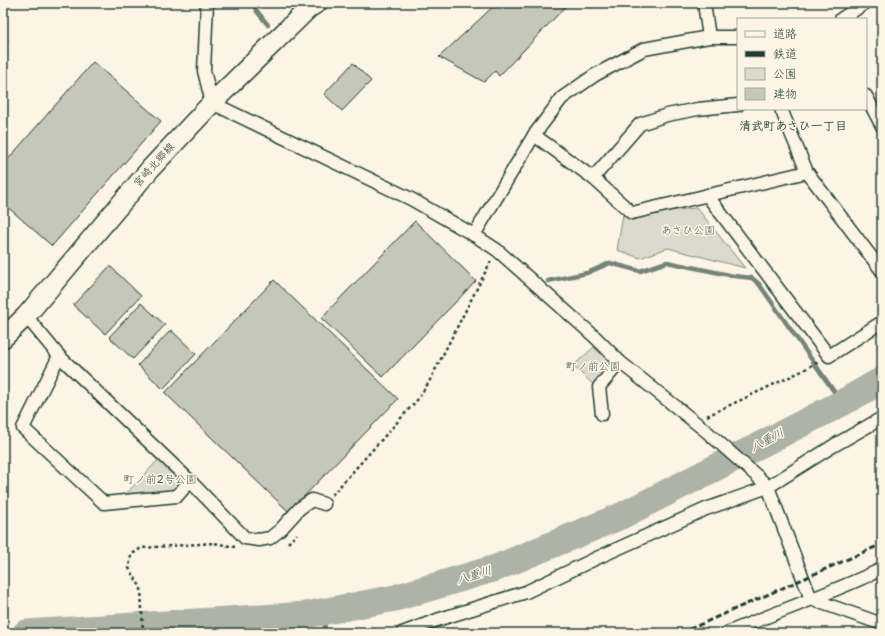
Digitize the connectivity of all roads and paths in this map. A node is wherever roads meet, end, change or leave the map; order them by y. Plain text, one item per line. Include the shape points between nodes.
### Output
1 (207, 3) edge
2 (317, 3) edge
3 (704, 3) edge
4 (865, 3) edge
5 (842, 18) edge
6 (709, 37) junction
7 (737, 37) edge
8 (867, 98) edge
9 (212, 103) junction
10 (737, 105) edge
11 (781, 110) edge
12 (882, 126) edge
13 (534, 135) junction
14 (808, 172) junction
15 (594, 178) junction
16 (707, 195) junction
17 (474, 235) junction
18 (497, 250) junction
19 (882, 271) edge
20 (26, 316) junction
21 (882, 322) edge
22 (3, 338) edge
23 (59, 356) junction
24 (829, 356) junction
25 (620, 362) junction
26 (602, 414) dead end
27 (882, 418) edge
28 (695, 422) junction
29 (190, 481) junction
30 (768, 487) junction
31 (324, 504) joint
32 (300, 530) dead end
33 (287, 544) dead end
34 (236, 547) dead end
35 (882, 569) edge
36 (811, 599) junction
37 (882, 624) edge
38 (143, 633) edge
39 (402, 633) edge
40 (727, 633) edge

1 - 9 street via 204,71
2 - 9 main road, 宮崎北郷線
3 - 6 street
4 - 5 street
6 - 7 street
6 - 13 street via 644,49 595,75 562,98
8 - 12 street
9 - 17 street via 411,199
9 - 20 main road, 宮崎北郷線 via 151,168
10 - 15 street via 667,115 640,124
11 - 14 street
13 - 15 street
13 - 17 street
14 - 16 street
14 - 19 street
15 - 16 street via 632,213
16 - 24 street
17 - 18 street
18 - 25 street
18 - 31 path via 418,399
20 - 22 main road, 宮崎北郷線
20 - 23 street
21 - 24 street
23 - 29 street
23 - 29 street via 23,428 104,503 177,496
24 - 28 path
25 - 26 street via 599,387
25 - 28 street
27 - 30 street
28 - 30 street
29 - 31 street via 245,538 270,538 300,508 312,500
30 - 36 street
30 - 39 street via 706,509 526,592
32 - 33 path
34 - 38 path via 214,543 140,548 130,555 129,568 141,588
35 - 36 street
36 - 37 street
36 - 40 street

